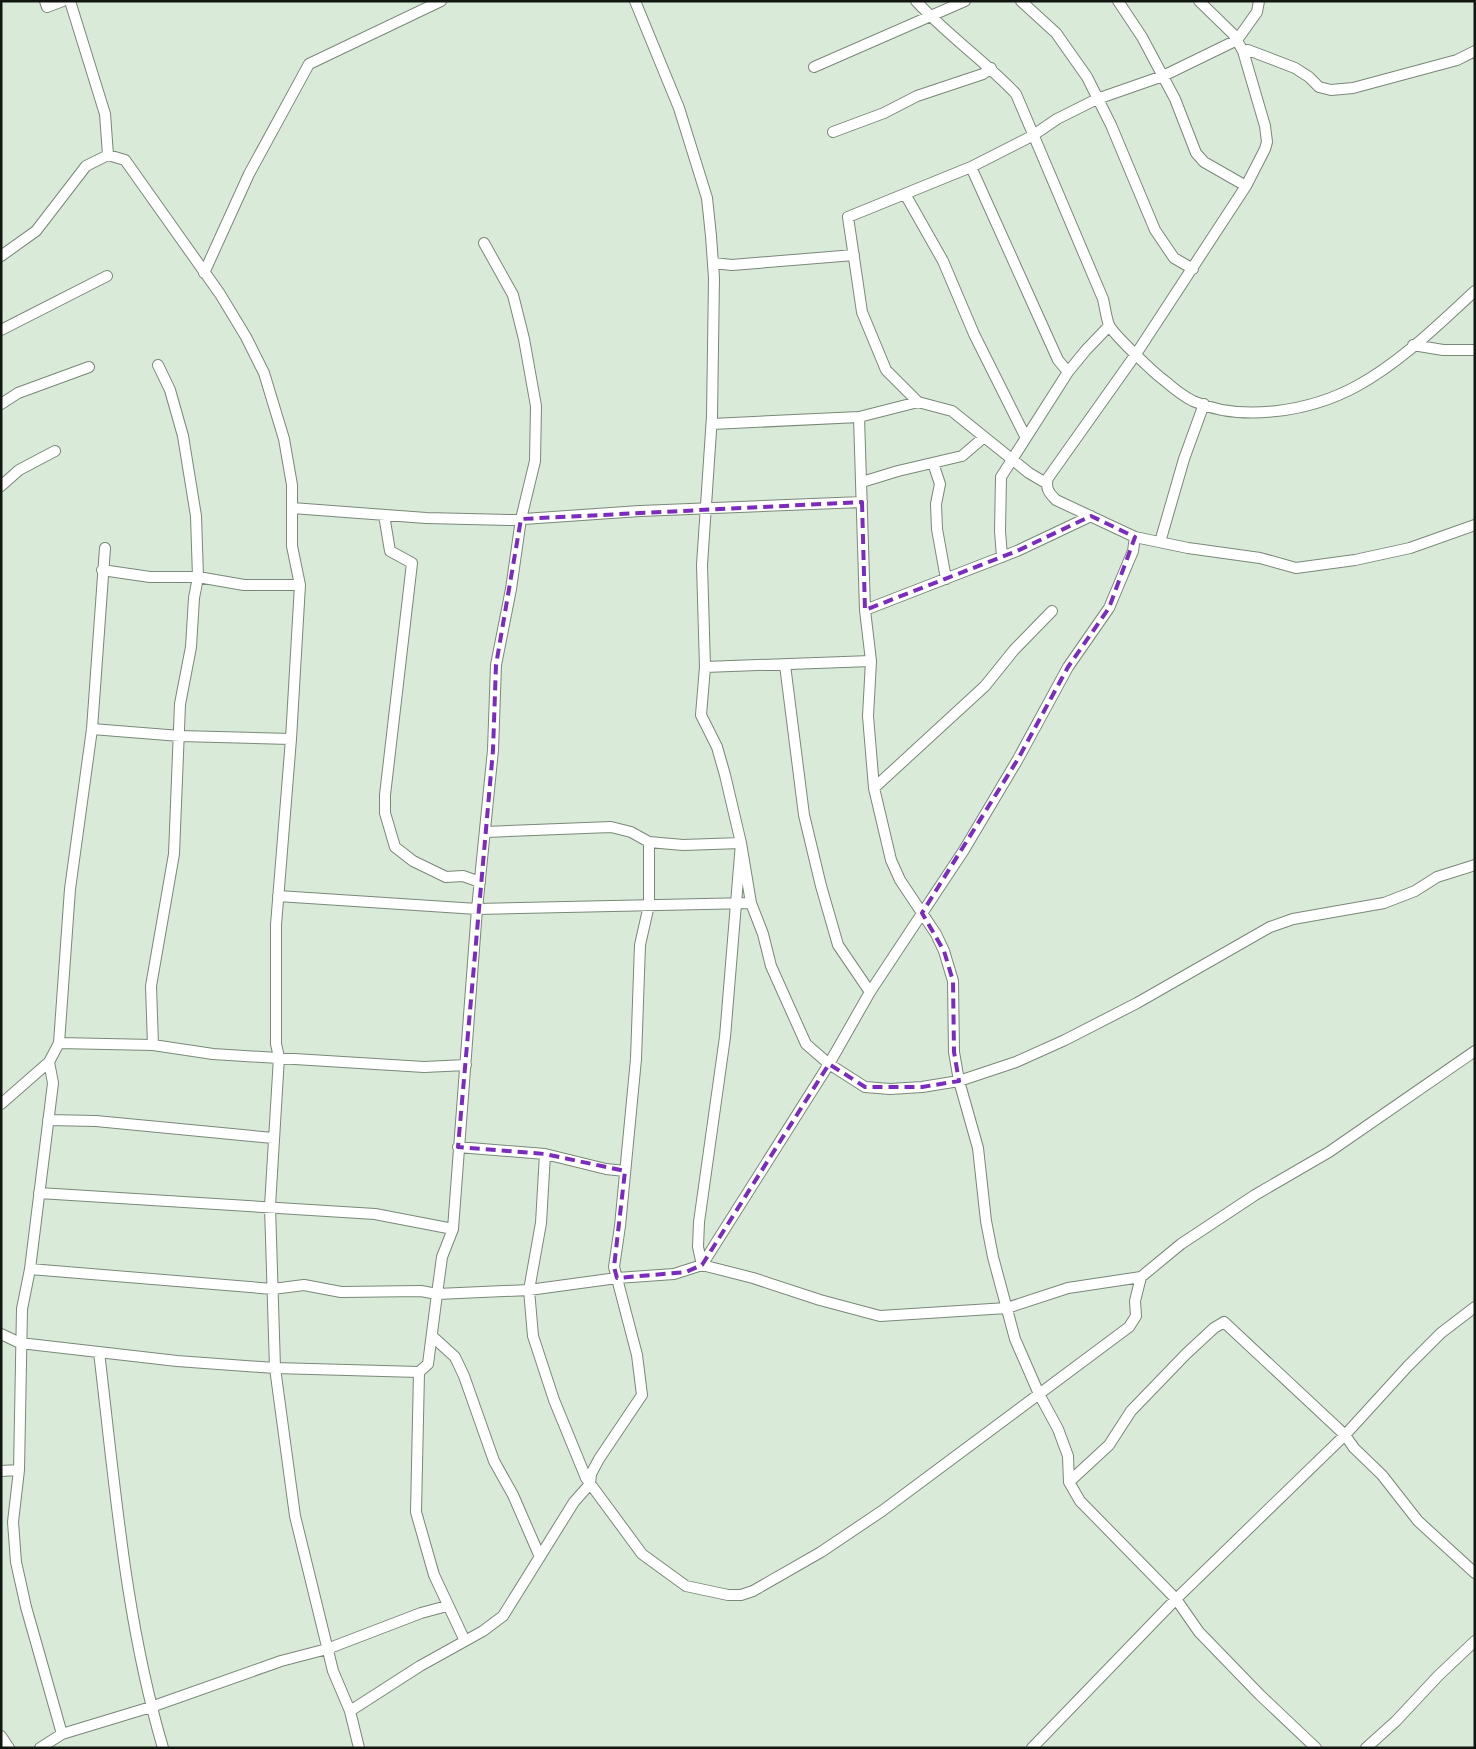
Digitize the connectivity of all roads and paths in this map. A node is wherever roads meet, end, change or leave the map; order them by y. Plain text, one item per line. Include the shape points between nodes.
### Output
1 (45, 1) edge
2 (63, 1) edge
3 (70, 1) edge
4 (441, 1) edge
5 (635, 1) edge
6 (916, 1) edge
7 (965, 1) edge
8 (1021, 1) edge
9 (1118, 1) edge
10 (1199, 1) edge
11 (1259, 1) edge
12 (930, 16) junction
13 (1237, 40) junction
14 (1243, 51) junction
15 (1475, 51) edge
16 (814, 67) dead end
17 (991, 68) junction
18 (1163, 76) junction
19 (1097, 99) junction
20 (834, 132) dead end
21 (1032, 136) junction
22 (108, 155) junction
23 (971, 167) junction
24 (1246, 186) junction
25 (905, 194) junction
26 (484, 243) dead end
27 (854, 255) junction
28 (1, 256) edge
29 (713, 263) junction
30 (1192, 269) junction
31 (204, 273) junction
32 (107, 276) dead end
33 (1475, 291) edge
34 (1109, 326) junction
35 (1, 330) edge
36 (1413, 345) junction
37 (1475, 350) edge
38 (1136, 354) junction
39 (158, 365) dead end
40 (89, 367) dead end
41 (1068, 372) junction
42 (918, 402) junction
43 (1, 404) edge
44 (1204, 404) junction
45 (859, 417) junction
46 (712, 424) junction
47 (983, 438) junction
48 (1026, 438) junction
49 (55, 450) dead end
50 (1012, 458) junction
51 (933, 463) junction
52 (862, 482) junction
53 (1046, 483) junction
54 (1, 486) edge
55 (862, 502) junction
56 (292, 508) junction
57 (704, 509) junction
58 (384, 515) junction
59 (1091, 516) junction
60 (521, 520) junction
61 (1475, 525) edge
62 (1135, 537) junction
63 (1160, 542) junction
64 (105, 548) dead end
65 (1002, 557) junction
66 (102, 570) junction
67 (198, 577) junction
68 (946, 579) junction
69 (300, 585) junction
70 (865, 610) junction
71 (1052, 611) dead end
72 (871, 661) junction
73 (785, 665) junction
74 (705, 667) junction
75 (92, 729) junction
76 (180, 736) junction
77 (291, 739) junction
78 (874, 788) junction
79 (486, 832) junction
80 (649, 842) junction
81 (741, 843) junction
82 (1475, 865) edge
83 (480, 882) junction
84 (278, 896) junction
85 (751, 903) junction
86 (736, 904) junction
87 (649, 905) junction
88 (478, 909) junction
89 (922, 913) junction
90 (870, 992) junction
91 (59, 1043) junction
92 (153, 1045) junction
93 (1475, 1050) edge
94 (279, 1057) junction
95 (49, 1062) junction
96 (829, 1064) junction
97 (466, 1065) junction
98 (959, 1081) junction
99 (1, 1104) edge
100 (48, 1120) junction
101 (273, 1138) junction
102 (458, 1148) junction
103 (545, 1154) junction
104 (625, 1171) junction
105 (38, 1193) junction
106 (270, 1206) junction
107 (453, 1229) junction
108 (702, 1265) junction
109 (30, 1269) junction
110 (1141, 1277) junction
111 (617, 1278) junction
112 (272, 1289) junction
113 (529, 1290) junction
114 (437, 1294) junction
115 (1475, 1307) edge
116 (1007, 1308) junction
117 (1, 1334) edge
118 (432, 1336) junction
119 (20, 1343) junction
120 (99, 1352) junction
121 (275, 1368) junction
122 (419, 1372) junction
123 (1039, 1394) junction
124 (1345, 1435) junction
125 (19, 1470) junction
126 (1, 1471) edge
127 (1069, 1482) junction
128 (590, 1484) junction
129 (540, 1557) junction
130 (1475, 1573) edge
131 (1176, 1599) junction
132 (447, 1606) junction
133 (464, 1641) junction
134 (1475, 1641) edge
135 (327, 1649) junction
136 (151, 1707) junction
137 (350, 1710) junction
138 (62, 1734) junction
139 (1, 1736) edge
140 (9, 1748) edge
141 (40, 1748) edge
142 (163, 1748) edge
143 (359, 1748) edge
144 (1032, 1748) edge
145 (1316, 1748) edge
146 (1366, 1748) edge

1 - 2 street via 46,7
3 - 22 street via 105,114
4 - 31 street via 309,64 249,174
5 - 29 street via 679,108 707,198
6 - 12 street
7 - 12 street
8 - 19 street via 1056,33 1087,77
9 - 18 street via 1142,36
10 - 13 street
11 - 13 street via 1258,12
12 - 16 street
12 - 17 street
13 - 14 street
13 - 18 street
14 - 15 street via 1248,50 1295,68 1319,88 1331,90 1353,88 1457,60
14 - 24 street via 1267,142
17 - 20 street via 983,74 917,96
17 - 21 street via 1016,94
18 - 19 street
18 - 24 street via 1196,153 1204,162
19 - 21 street
19 - 30 street via 1154,230 1174,258
21 - 23 street
21 - 34 street via 1103,299
22 - 28 street via 86,166 36,231
22 - 31 street via 125,160 132,168
23 - 25 street
23 - 41 street via 1054,352
24 - 30 street
25 - 27 street via 848,217
25 - 48 street via 943,261 974,334
26 - 60 street via 513,295 536,406 535,461
27 - 29 street via 732,265
27 - 42 street via 862,312 886,370
29 - 46 street
30 - 38 street
31 - 56 street via 246,337 264,373 284,439 292,484
32 - 35 street
33 - 36 street
34 - 38 street
34 - 41 street
36 - 37 street via 1443,350
36 - 44 street via 1358,386 1336,396 1262,412
38 - 44 street via 1163,380 1192,400
38 - 53 street
39 - 67 street via 170,390 183,436 196,516
40 - 43 street via 18,393
41 - 48 street
42 - 45 street
42 - 47 street via 952,411
44 - 63 street
45 - 46 street
45 - 52 street
46 - 57 street
47 - 50 street
47 - 51 street via 962,456
48 - 50 street
49 - 54 street via 19,470
50 - 53 street
50 - 65 street via 1001,477
51 - 52 street
51 - 68 street via 940,484 936,504 937,529
52 - 55 street
53 - 59 street via 1050,495 1056,500
55 - 57 street
55 - 70 street
56 - 58 street
56 - 69 street via 292,546
57 - 60 street
57 - 74 street
58 - 60 street
58 - 83 street via 390,552 412,563 385,813 395,847 446,878 463,876
59 - 62 street
59 - 65 street
60 - 79 street via 496,665
61 - 63 street via 1410,548 1296,568 1260,558
62 - 63 street
62 - 89 street via 1133,551 1109,608 1068,667 964,850
64 - 66 street
65 - 68 street
66 - 67 street via 150,577
66 - 75 street
67 - 69 street via 244,586
67 - 76 street via 191,647 180,704
68 - 70 street
69 - 77 street
70 - 72 street
71 - 78 street via 986,686
72 - 73 street
72 - 78 street via 868,716
73 - 74 street
73 - 90 street via 804,815 820,886 838,945
74 - 81 street via 701,715 717,747
75 - 76 street
75 - 91 street via 70,888
76 - 77 street
76 - 92 street via 174,854 151,986
77 - 84 street
78 - 89 street via 891,860
79 - 80 street via 611,827
79 - 83 street
80 - 81 street via 683,845
80 - 87 street
81 - 85 street
81 - 86 street
82 - 98 street via 1437,878 1384,903 1293,919 1270,927 1065,1040 1016,1062
83 - 88 street
84 - 88 street
84 - 94 street via 276,1044
85 - 86 street
85 - 96 street via 771,966 806,1044
86 - 87 street
86 - 108 street via 725,1037 699,1222 698,1247
87 - 88 street
87 - 104 street via 640,945 637,1050
88 - 97 street
89 - 90 street
89 - 98 street via 944,951 953,981 954,1052
90 - 96 street
91 - 92 street
91 - 95 street
92 - 94 street via 213,1054
93 - 110 street via 1329,1152 1255,1194 1181,1244
94 - 97 street via 424,1067
94 - 101 street
95 - 99 street
95 - 100 street via 52,1083
96 - 98 street via 865,1087 914,1088
96 - 108 street
97 - 102 street
98 - 116 street via 978,1148 986,1221
100 - 101 street via 96,1121
100 - 105 street
101 - 106 street
102 - 103 street
102 - 107 street
103 - 104 street
103 - 113 street via 541,1223
104 - 111 street via 614,1267
105 - 106 street
105 - 109 street
106 - 107 street via 375,1214
106 - 112 street
107 - 114 street via 442,1257
108 - 111 street via 674,1274
108 - 116 street via 880,1316
109 - 112 street
109 - 119 street via 22,1309
110 - 116 street via 1068,1288
110 - 123 street via 1135,1301 1136,1316 1129,1327
111 - 113 street
111 - 128 street via 637,1355 642,1395 599,1459
112 - 114 street via 304,1285 340,1292 421,1291
112 - 121 street
113 - 114 street
113 - 128 street via 534,1336 554,1400
114 - 118 street
115 - 124 street via 1408,1366
116 - 123 street via 1015,1339
117 - 119 street
118 - 122 street via 428,1364
118 - 129 street via 455,1357 494,1461
119 - 120 street
119 - 125 street
120 - 121 street
120 - 136 street via 125,1574
121 - 122 street
121 - 135 street via 295,1516
122 - 132 street via 416,1512 428,1557
123 - 127 street via 1068,1456
123 - 128 street via 822,1552 742,1595 708,1593 686,1586 642,1554
124 - 127 street via 1224,1322 1186,1354 1131,1411 1109,1445
124 - 130 street via 1418,1521
124 - 131 street
125 - 126 street
125 - 138 street via 13,1522 16,1562 34,1639
127 - 131 street via 1080,1501
128 - 129 street via 574,1502
129 - 133 street via 502,1616
131 - 144 street
131 - 145 street via 1199,1632
132 - 133 street
132 - 135 street
133 - 137 street
134 - 146 street
135 - 136 street via 281,1660
135 - 137 street
136 - 138 street
136 - 142 street
137 - 143 street
138 - 141 street
139 - 140 street

